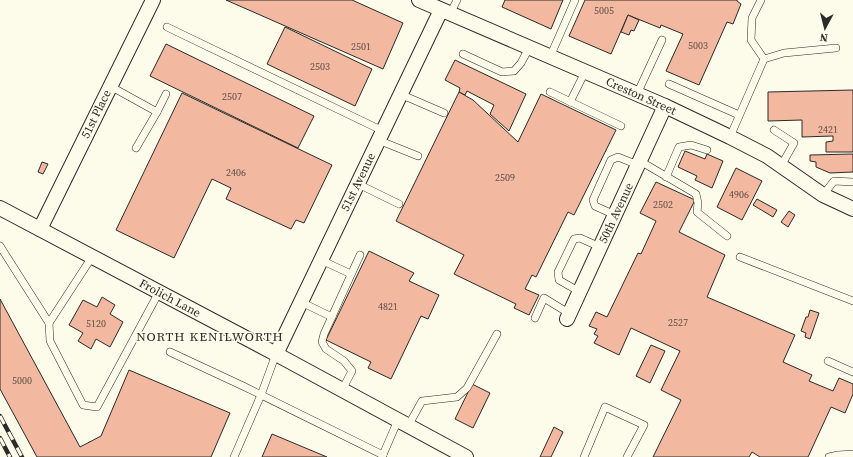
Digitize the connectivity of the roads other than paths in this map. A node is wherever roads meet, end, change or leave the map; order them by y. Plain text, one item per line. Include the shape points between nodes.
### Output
1 (153, 0) edge
2 (419, 0) edge
3 (457, 0) edge
4 (575, 0) edge
5 (760, 0) edge
6 (446, 12) junction
7 (167, 27) dead end
8 (662, 40) dead end
9 (529, 48) junction
10 (836, 48) dead end
11 (463, 54) dead end
12 (550, 57) junction
13 (764, 59) junction
14 (585, 72) junction
15 (669, 84) dead end
16 (110, 86) junction
17 (550, 92) dead end
18 (166, 94) dead end
19 (400, 94) junction
20 (637, 94) junction
21 (570, 102) junction
22 (665, 106) junction
23 (157, 112) junction
24 (444, 113) dead end
25 (739, 115) junction
26 (621, 126) dead end
27 (774, 130) dead end
28 (381, 136) junction
29 (730, 137) junction
30 (136, 148) dead end
31 (707, 150) dead end
32 (418, 156) dead end
33 (639, 163) junction
34 (781, 166) junction
35 (666, 177) junction
36 (853, 182) edge
37 (358, 184) junction
38 (823, 195) junction
39 (399, 204) dead end
40 (0, 208) edge
41 (853, 209) edge
42 (615, 215) junction
43 (40, 229) junction
44 (727, 236) dead end
45 (0, 246) edge
46 (600, 247) junction
47 (360, 255) dead end
48 (92, 256) junction
49 (740, 258) dead end
50 (321, 260) junction
51 (351, 274) junction
52 (159, 292) junction
53 (580, 292) junction
54 (853, 301) edge
55 (301, 302) junction
56 (332, 317) junction
57 (568, 317) joint
58 (535, 318) dead end
59 (49, 323) junction
60 (497, 334) dead end
61 (170, 352) dead end
62 (276, 354) junction
63 (828, 361) dead end
64 (853, 372) edge
65 (342, 390) junction
66 (261, 395) junction
67 (403, 423) junction
68 (853, 454) edge
69 (457, 455) edge
70 (382, 456) edge
71 (234, 457) edge
72 (584, 457) edge
73 (627, 457) edge
74 (829, 457) edge

1 - 16 street, 51st Place
2 - 6 street, Creston Street
3 - 6 lane
4 - 12 lane
5 - 13 lane via 752,18 751,40
6 - 9 street, Creston Street
6 - 19 street, 51st Avenue
7 - 28 lane
8 - 20 lane
9 - 11 lane via 514,71 502,72
9 - 12 street, Creston Street
10 - 13 lane via 784,53
12 - 14 street, Creston Street
13 - 25 lane
14 - 20 street, Creston Street
14 - 21 lane
15 - 25 lane
16 - 23 lane
16 - 43 street, 51st Place
17 - 21 lane
18 - 23 lane
19 - 24 lane
19 - 28 street, 51st Avenue
20 - 22 street, Creston Street
21 - 26 lane
22 - 29 street, Creston Street
22 - 33 street, 50th Avenue
23 - 30 lane
25 - 29 lane
27 - 34 lane via 794,143
28 - 32 lane
28 - 37 street, 51st Avenue
29 - 34 street, Creston Street
31 - 35 lane via 691,144 679,147
33 - 35 lane
33 - 42 street, 50th Avenue
33 - 42 lane via 618,157 611,160 592,200 595,206
34 - 38 street, Creston Street
35 - 44 lane via 696,194 697,212
36 - 38 lane via 834,181
37 - 39 lane
37 - 50 street, 51st Avenue
38 - 41 street, Creston Street
40 - 43 street, Frolich Lane
42 - 46 street, 50th Avenue
43 - 48 street, Frolich Lane
45 - 59 lane
46 - 53 street, 50th Avenue
46 - 53 lane via 580,238 574,239 558,272 559,280
47 - 51 lane
48 - 52 street, Frolich Lane
48 - 59 lane
49 - 54 lane
50 - 51 lane
50 - 55 street, 51st Avenue
51 - 56 lane
52 - 59 lane via 97,407 83,405 50,341
52 - 62 street, Frolich Lane
53 - 57 street, 50th Avenue
55 - 56 lane
55 - 62 street, 51st Avenue
56 - 65 lane via 322,342 326,349 344,361 352,371
57 - 58 lane via 544,298
60 - 67 lane via 467,388 457,397 422,401
61 - 66 lane
62 - 65 street, Frolich Lane
62 - 66 lane
63 - 64 lane
65 - 67 street, Frolich Lane
66 - 70 lane
66 - 71 lane
67 - 69 street, Frolich Lane
67 - 70 lane
68 - 74 lane
72 - 73 lane via 605,407 644,425

